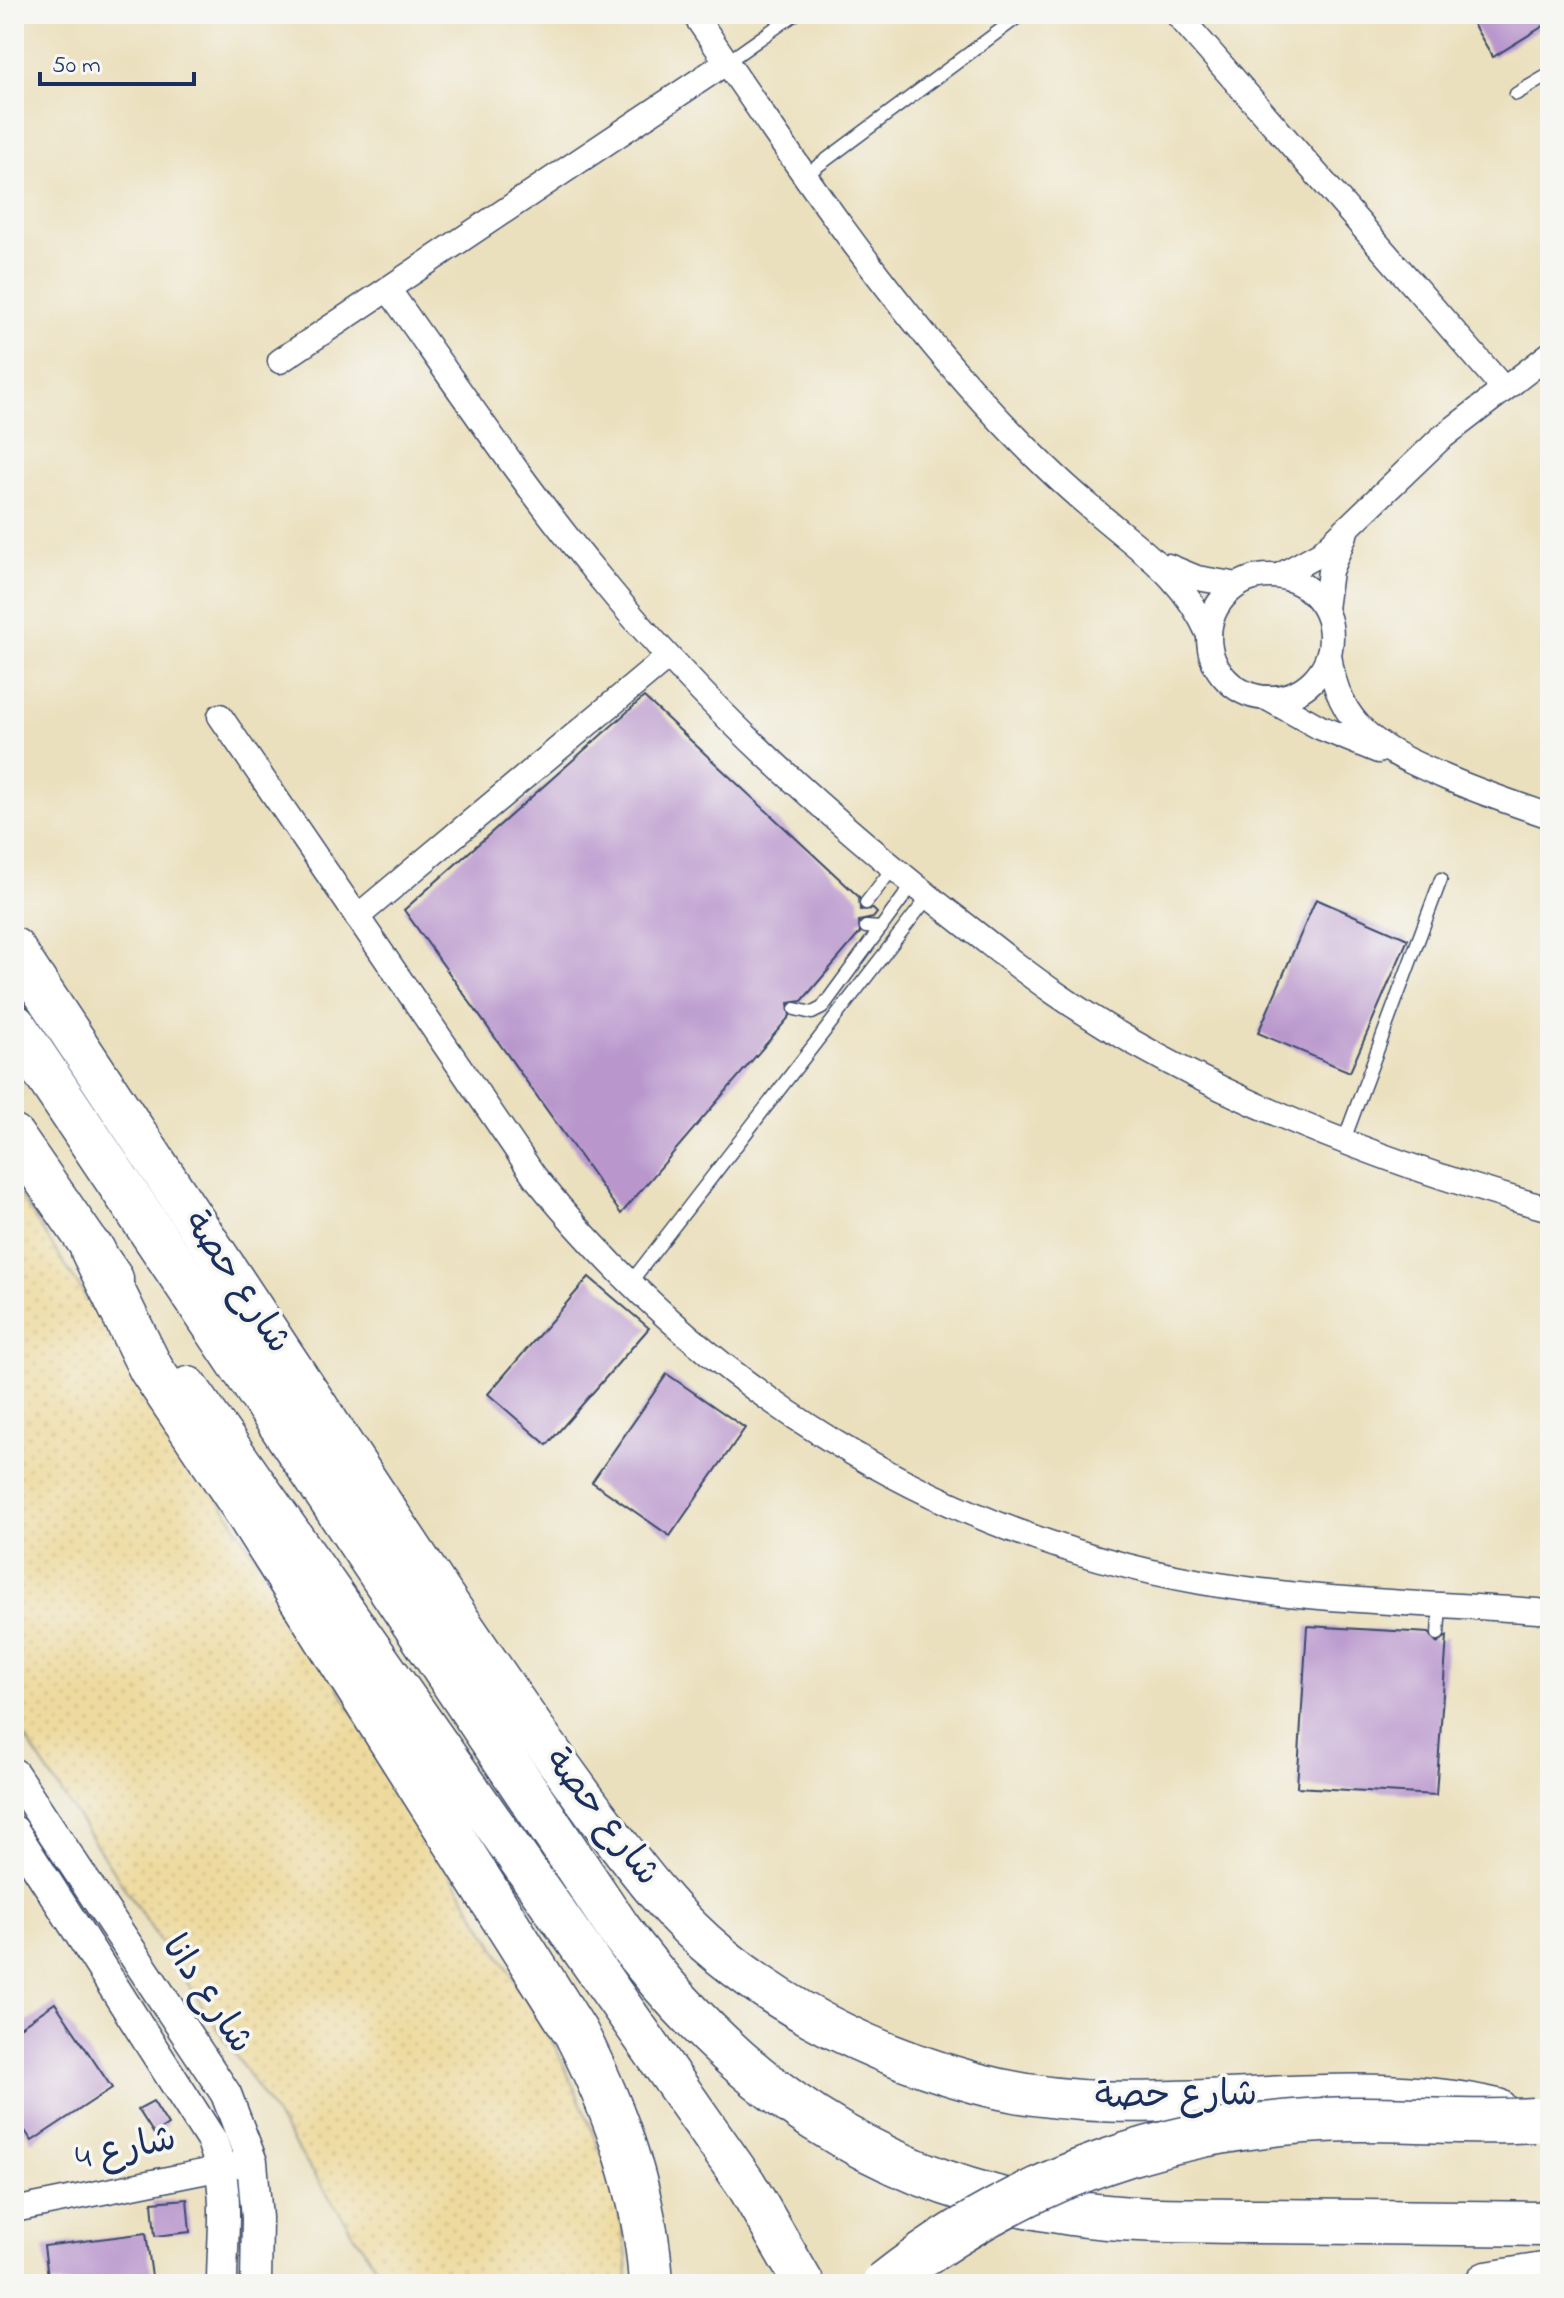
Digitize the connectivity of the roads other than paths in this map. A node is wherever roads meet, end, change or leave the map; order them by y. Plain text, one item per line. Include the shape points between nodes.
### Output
1 (694, 14) edge
2 (795, 14) edge
3 (1022, 14) edge
4 (1177, 14) edge
5 (727, 62) junction
6 (1550, 74) edge
7 (1516, 94) dead end
8 (803, 177) junction
9 (388, 289) junction
10 (1550, 354) edge
11 (280, 361) dead end
12 (1504, 389) junction
13 (1354, 520) junction
14 (1158, 561) junction
15 (1279, 576) junction
16 (1238, 585) junction
17 (1325, 609) junction
18 (1209, 635) junction
19 (1329, 654) junction
20 (668, 657) junction
21 (1267, 698) junction
22 (220, 716) dead end
23 (1403, 759) junction
24 (1550, 816) edge
25 (893, 868) junction
26 (1441, 879) dead end
27 (921, 890) junction
28 (866, 903) dead end
29 (357, 917) junction
30 (866, 927) dead end
31 (881, 928) junction
32 (14, 948) edge
33 (795, 1009) dead end
34 (14, 1026) edge
35 (14, 1136) edge
36 (1344, 1140) junction
37 (1550, 1209) edge
38 (93, 1251) junction
39 (629, 1284) junction
40 (1440, 1604) junction
41 (1550, 1612) edge
42 (1438, 1634) dead end
43 (14, 1774) edge
44 (14, 1831) edge
45 (1542, 2122) edge
46 (252, 2162) junction
47 (222, 2167) junction
48 (14, 2210) edge
49 (1550, 2224) edge
50 (1550, 2274) edge
51 (222, 2284) edge
52 (256, 2284) edge
53 (651, 2284) edge
54 (804, 2284) edge
55 (884, 2284) edge
56 (1487, 2284) edge

1 - 5 street
2 - 5 lane
3 - 8 lane
4 - 12 street
5 - 8 street
5 - 9 street
6 - 7 lane
8 - 14 street via 904,310 984,403 1065,485
9 - 11 street
9 - 20 street via 561,529
10 - 12 street
12 - 13 street via 1440,439
13 - 15 street via 1321,553
13 - 17 street via 1336,553
14 - 16 street via 1197,578
14 - 18 street via 1183,588
15 - 16 street
15 - 17 street via 1306,587
16 - 18 street via 1217,607
17 - 19 street via 1332,637
18 - 21 street via 1214,662 1230,683
19 - 21 street via 1320,673 1302,689
19 - 23 street via 1346,709 1370,738
20 - 25 street via 785,775
20 - 29 street
21 - 23 street via 1333,733
22 - 29 street
23 - 24 street
25 - 27 street
25 - 28 lane
26 - 36 lane
27 - 31 lane
27 - 36 street via 1056,994 1102,1022 1209,1080
27 - 39 lane
29 - 39 street via 535,1177
30 - 31 lane
31 - 33 lane via 822,1008 812,1013
32 - 45 main road, شارع حصة, bridge via 523,1716 629,1859 683,1921 760,1985 844,2036 985,2085 1071,2099 1378,2093 1450,2099
34 - 49 highway via 618,1928 700,2028 748,2072 800,2111 925,2175 997,2198 1072,2213 1147,2220
35 - 38 main road
36 - 37 street
38 - 53 highway via 151,1369 576,2033 599,2077 632,2172
38 - 54 main road via 746,2184
39 - 40 street via 719,1364 806,1426 899,1480 996,1523 1097,1557 1201,1582
40 - 41 street
40 - 42 lane
43 - 46 street, شارع دانا via 226,2094
44 - 47 street, شارع دانا via 196,2113
45 - 55 highway, bridge via 1286,2122 1151,2148 1089,2165 1027,2192 967,2224
46 - 47 street, شارع 4
46 - 52 street, شارع دانا
47 - 48 street, شارع 4
47 - 51 street, شارع دانا
50 - 56 highway

